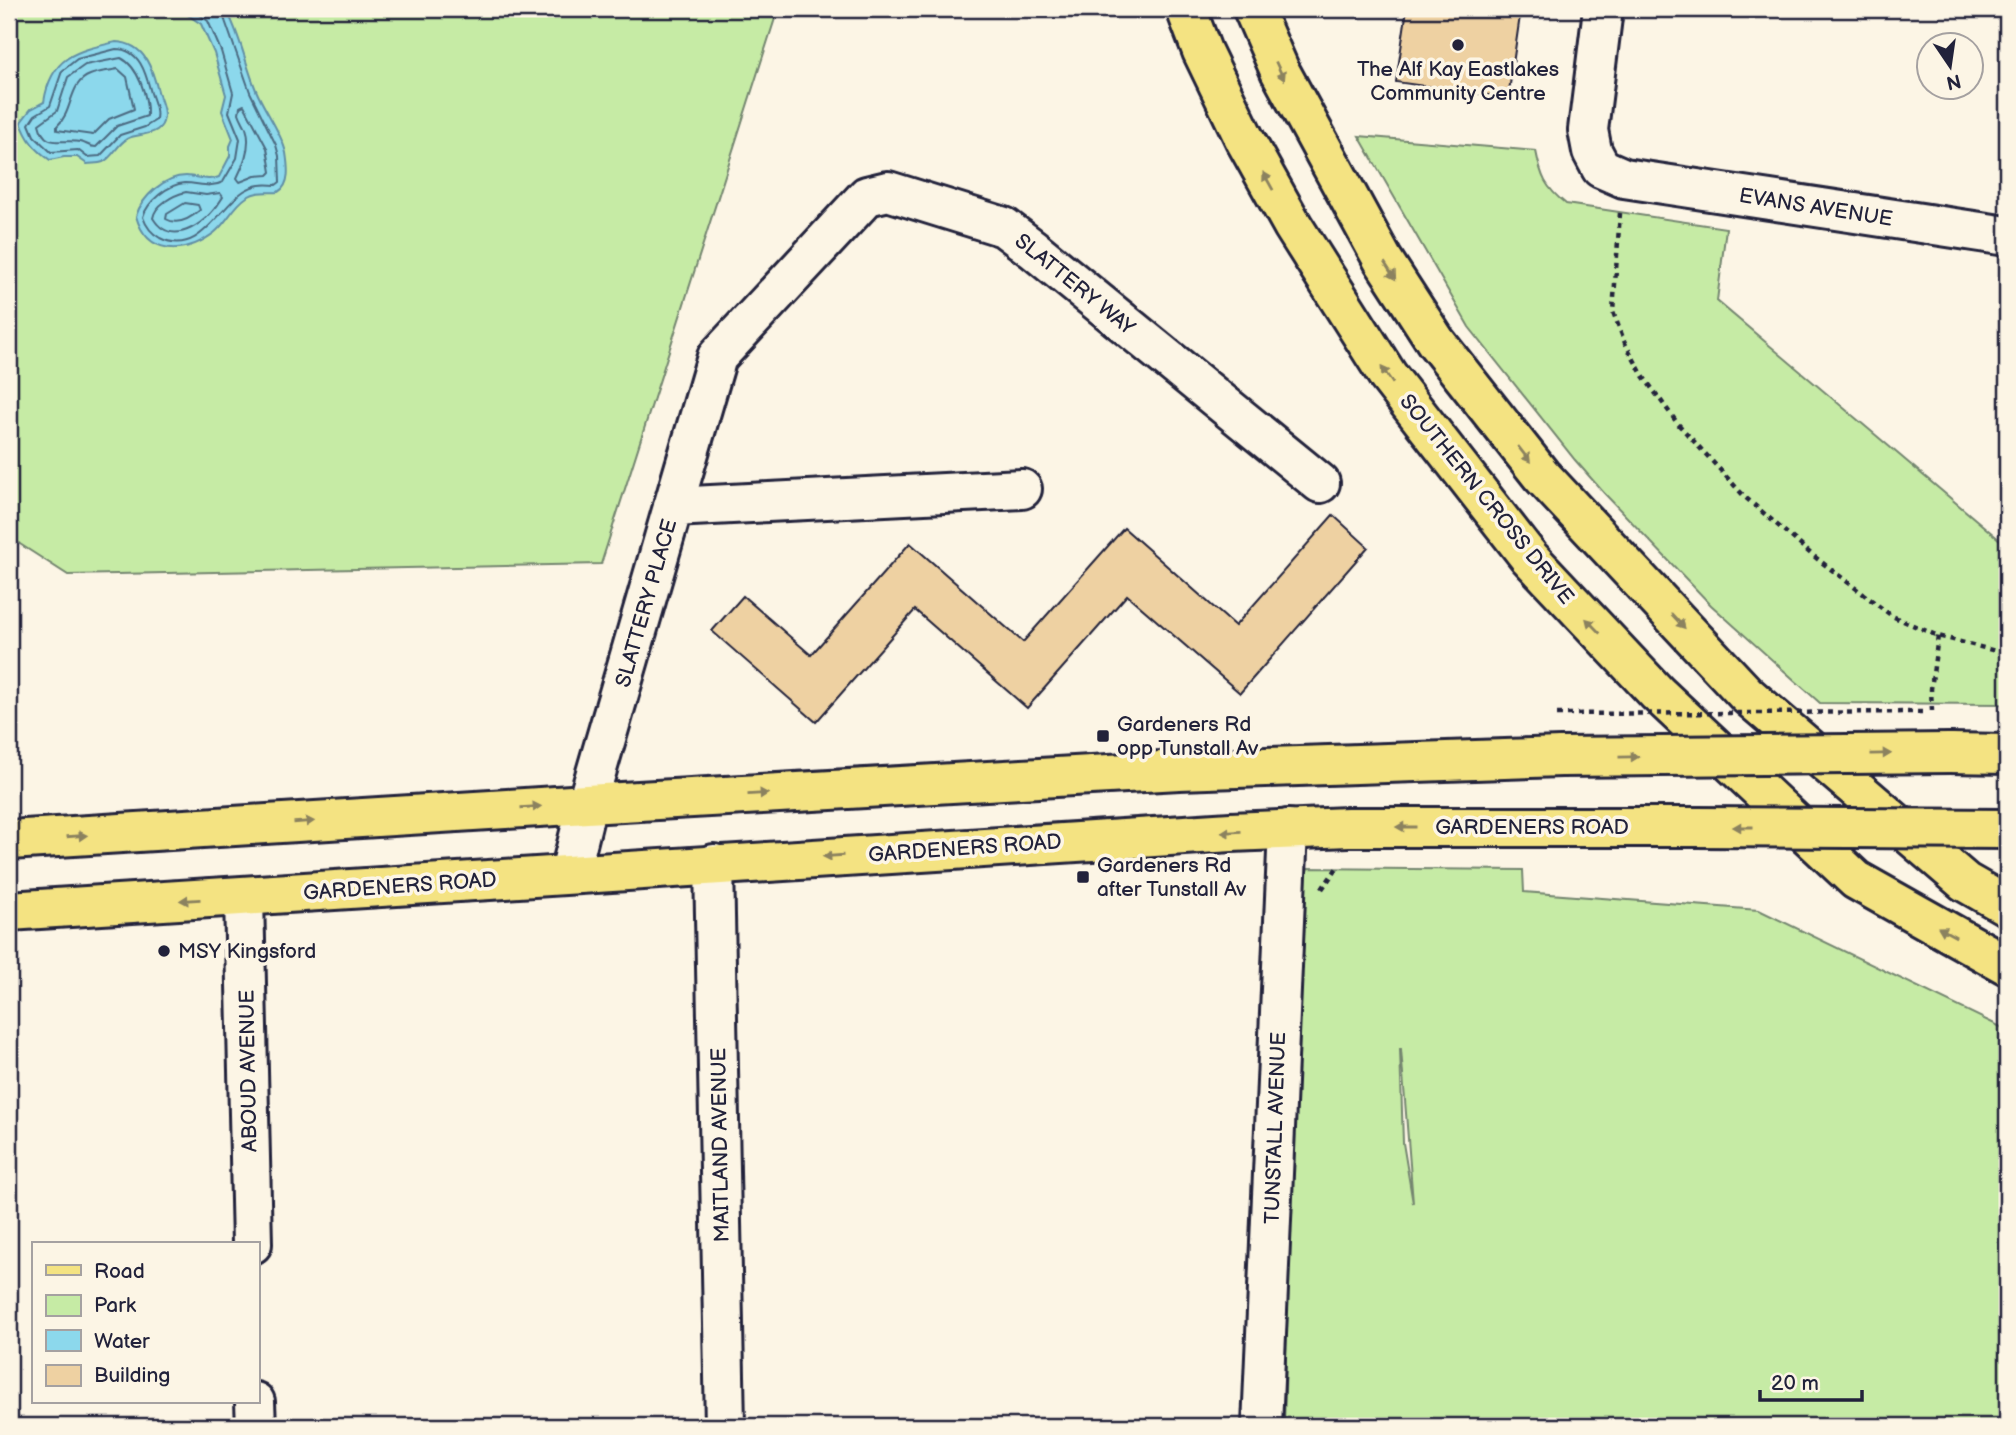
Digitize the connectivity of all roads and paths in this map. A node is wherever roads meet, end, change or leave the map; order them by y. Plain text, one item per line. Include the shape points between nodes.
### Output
1 (1186, 9) edge
2 (1253, 9) edge
3 (1603, 9) edge
4 (1625, 178) junction
5 (2007, 236) edge
6 (1320, 483) dead end
7 (1022, 489) dead end
8 (673, 507) junction
9 (1938, 636) junction
10 (2007, 654) edge
11 (1932, 711) dead end
12 (1923, 712) dead end
13 (1557, 714) dead end
14 (2007, 754) edge
15 (587, 804) junction
16 (1288, 829) junction
17 (2007, 829) edge
18 (9, 840) edge
19 (715, 864) junction
20 (570, 873) junction
21 (244, 897) junction
22 (2007, 906) edge
23 (9, 911) edge
24 (2007, 965) edge
25 (252, 1242) edge
26 (256, 1404) edge
27 (256, 1426) edge
28 (725, 1426) edge
29 (1262, 1426) edge

24 -> 1 main road, SOUTHERN CROSS DRIVE via 1856,880 1657,694 1529,557 1388,376 1293,226 1245,140
2 -> 22 main road via 1280,71 1383,260 1436,342 1541,475 1746,695 1965,882
3 - 4 street via 1588,130 1601,168
4 - 5 street, EVANS AVENUE
4 - 9 path via 1613,312 1643,376 1678,424 1745,497 1892,616
6 - 8 street, SLATTERY WAY via 1004,228 888,191 867,196 717,357
7 - 8 street, SLATTERY PLACE
8 - 15 street, SLATTERY PLACE
9 - 10 path
9 - 11 path
12 - 13 path, bridge
15 -> 14 main road, bridge via 1179,770 1561,757
18 -> 15 main road
15 - 20 street, SLATTERY PLACE
17 -> 16 main road, GARDENERS ROAD, bridge
16 -> 19 main road, GARDENERS ROAD
16 - 29 street, TUNSTALL AVENUE
19 - 20 main road, GARDENERS ROAD
19 - 28 street, MAITLAND AVENUE
20 - 21 main road, GARDENERS ROAD
21 -> 23 main road, GARDENERS ROAD
21 - 25 street, ABOUD AVENUE
26 - 27 street

